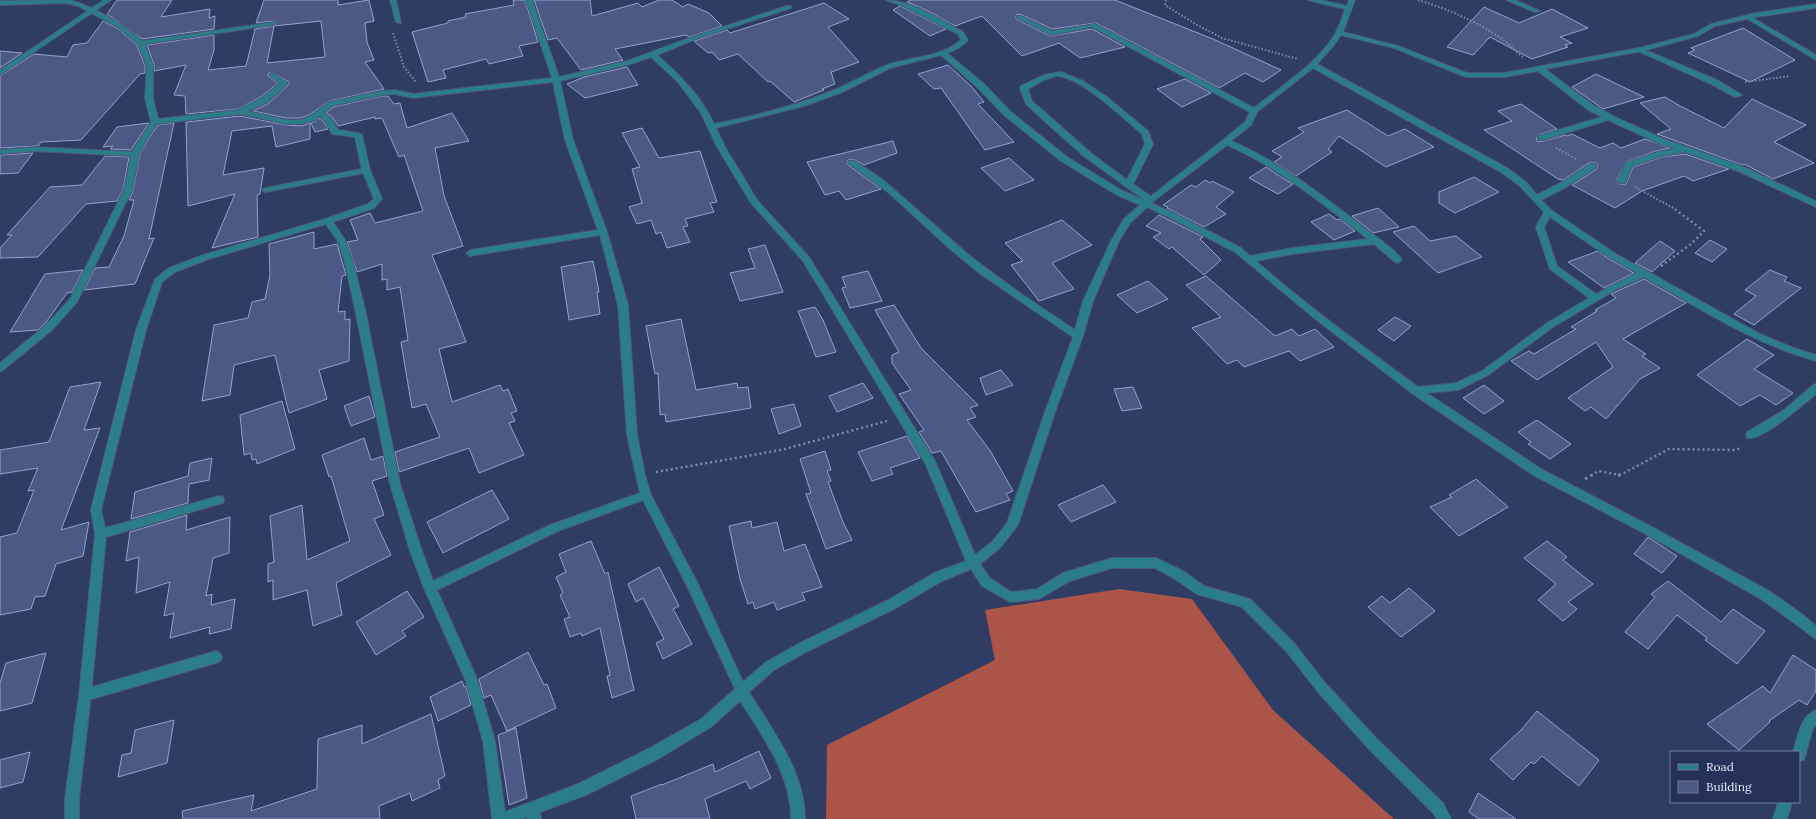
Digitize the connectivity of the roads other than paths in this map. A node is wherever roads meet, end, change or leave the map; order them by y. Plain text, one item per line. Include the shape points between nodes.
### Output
1 (108, 0) edge
2 (393, 0) edge
3 (529, 0) edge
4 (889, 0) edge
5 (1311, 0) edge
6 (1509, 0) edge
7 (0, 3) edge
8 (1350, 4) edge
9 (1816, 6) edge
10 (789, 7) dead end
11 (92, 11) junction
12 (1537, 11) dead end
13 (1019, 17) dead end
14 (1748, 17) junction
15 (399, 22) road end
16 (273, 23) dead end
17 (1339, 33) junction
18 (141, 43) junction
19 (1640, 50) junction
20 (942, 52) junction
21 (652, 54) junction
22 (1816, 58) edge
23 (1313, 65) junction
24 (1539, 68) junction
25 (0, 73) edge
26 (272, 75) dead end
27 (556, 80) junction
28 (1738, 95) dead end
29 (1254, 111) junction
30 (240, 112) junction
31 (320, 113) junction
32 (1609, 117) junction
33 (155, 122) junction
34 (712, 127) junction
35 (1542, 138) road end
36 (1226, 142) junction
37 (1686, 149) junction
38 (0, 152) edge
39 (135, 154) junction
40 (852, 163) dead end
41 (1592, 166) road end
42 (366, 170) junction
43 (1622, 181) road end
44 (1129, 184) junction
45 (266, 190) dead end
46 (1536, 199) junction
47 (1147, 203) junction
48 (1816, 204) edge
49 (1548, 212) junction
50 (328, 221) junction
51 (603, 232) junction
52 (1376, 241) junction
53 (470, 253) dead end
54 (1250, 259) junction
55 (1398, 260) dead end
56 (1644, 273) junction
57 (1596, 298) junction
58 (1078, 336) junction
59 (1816, 358) edge
60 (0, 368) edge
61 (1816, 388) edge
62 (1416, 391) junction
63 (1751, 435) road end
64 (646, 495) junction
65 (219, 500) dead end
66 (101, 534) junction
67 (973, 562) junction
68 (430, 588) junction
69 (1816, 634) edge
70 (216, 657) dead end
71 (742, 692) junction
72 (85, 695) junction
73 (1816, 716) edge
74 (1800, 752) edge
75 (1785, 803) edge
76 (534, 813) edge
77 (72, 819) edge
78 (499, 819) edge
79 (503, 819) edge
80 (798, 819) edge
81 (1444, 819) edge
82 (1780, 819) edge

1 - 11 street
2 - 15 street
3 - 27 street
4 - 20 street via 905,5 961,33 965,40 962,44
5 - 8 street
6 - 12 street
7 - 11 street via 66,1 80,4
8 - 17 street
9 - 14 street
10 - 21 street
11 - 18 street via 120,26
11 - 25 street
13 - 29 street via 1050,33 1093,25
14 - 19 street via 1713,25 1696,35
14 - 22 street
16 - 18 street
17 - 23 street
17 - 24 street via 1396,47 1466,75 1504,75
18 - 33 street via 150,66 149,98
19 - 24 street
19 - 28 street
20 - 34 street via 888,67 829,95 761,116
20 - 47 street via 1008,114 1064,159 1118,192
21 - 27 street via 629,63
21 - 34 street via 680,79
23 - 29 street
23 - 46 street via 1504,170 1523,184
24 - 32 street
26 - 30 street via 284,83 265,100
27 - 31 street via 425,96 382,93 330,104
27 - 51 street via 569,140
29 - 36 street via 1248,123
30 - 31 street via 286,122 307,120
30 - 33 street
31 - 42 street via 335,132 358,135
32 - 35 street
32 - 37 street via 1661,141
33 - 39 street
34 - 67 street via 721,147 754,201 806,259 931,464
36 - 47 street
36 - 52 street via 1248,151 1307,189
37 - 43 street via 1660,154 1629,165
37 - 48 street via 1741,169
38 - 39 street via 35,149
39 - 60 street via 128,190 74,300 64,314
40 - 58 street via 882,182 952,246
41 - 46 street
42 - 45 street
42 - 50 street via 378,199 371,206
44 - 44 street via 1088,155 1054,126 1029,102 1024,88 1038,78 1061,74 1067,76 1080,81 1145,133 1149,144
44 - 47 street
46 - 49 street
47 - 54 street via 1238,250
47 - 58 street via 1127,221 1115,241 1088,301
49 - 56 street via 1613,256
49 - 57 street via 1540,227 1554,267
50 - 66 street via 206,257 172,270 158,281 141,330 96,510
50 - 68 street via 348,259 395,484
51 - 53 street
51 - 64 street via 623,306 632,435
52 - 54 street
52 - 55 street
54 - 62 street via 1317,316
56 - 57 street
56 - 59 street via 1757,336 1791,351
57 - 62 street via 1550,325 1485,373 1458,386
58 - 67 street via 1012,525 996,545
61 - 63 street via 1788,413
62 - 69 street via 1537,472 1765,595
64 - 68 street via 554,528
64 - 71 street via 693,586
65 - 66 street
66 - 72 street
67 - 71 street via 770,666
67 - 81 street via 986,582 1010,597 1038,594 1067,577 1112,563 1156,563 1201,590 1246,603 1290,647 1322,688 1372,743 1438,808
68 - 78 street via 471,679 489,741
70 - 72 street
71 - 76 street via 706,723 653,754
71 - 80 street via 779,752 791,778 798,806
72 - 77 street
73 - 74 street via 1808,725
75 - 82 street
76 - 79 street

